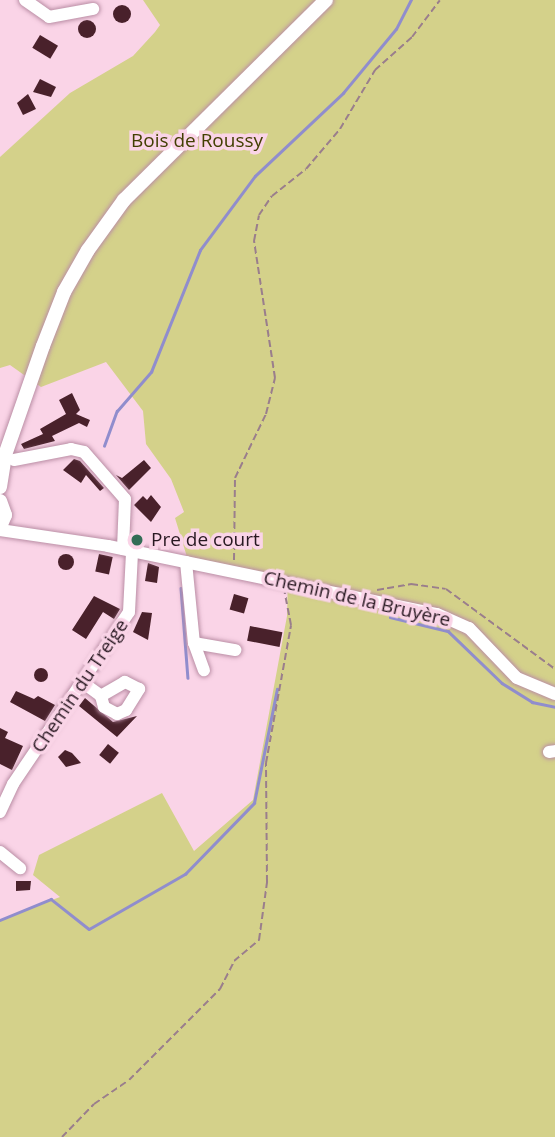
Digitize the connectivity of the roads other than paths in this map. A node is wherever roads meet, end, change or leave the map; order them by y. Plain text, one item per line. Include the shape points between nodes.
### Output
1 (25, 0) edge
2 (326, 0) edge
3 (93, 9) dead end
4 (7, 459) edge
5 (0, 487) edge
6 (1, 518) edge
7 (128, 551) junction
8 (181, 561) junction
9 (194, 643) junction
10 (235, 650) dead end
11 (204, 670) dead end
12 (82, 682) junction
13 (555, 694) edge
14 (101, 696) dead end
15 (0, 812) edge
16 (0, 852) edge
17 (20, 868) dead end

1 - 3 street via 49,17
2 - 4 main road via 124,200 88,250 64,292
4 - 5 main road
4 - 7 street via 71,449 84,452 125,499
6 - 7 street, Chemin de la Bruyère via 42,534
7 - 8 street, Chemin de la Bruyère
7 - 12 street, Chemin du Treige via 129,612
8 - 9 street
8 - 13 street, Chemin de la Bruyère via 452,619 479,638 517,678
9 - 10 street
9 - 11 street
12 - 14 street
12 - 15 street, Chemin du Treige via 13,784
16 - 17 street

